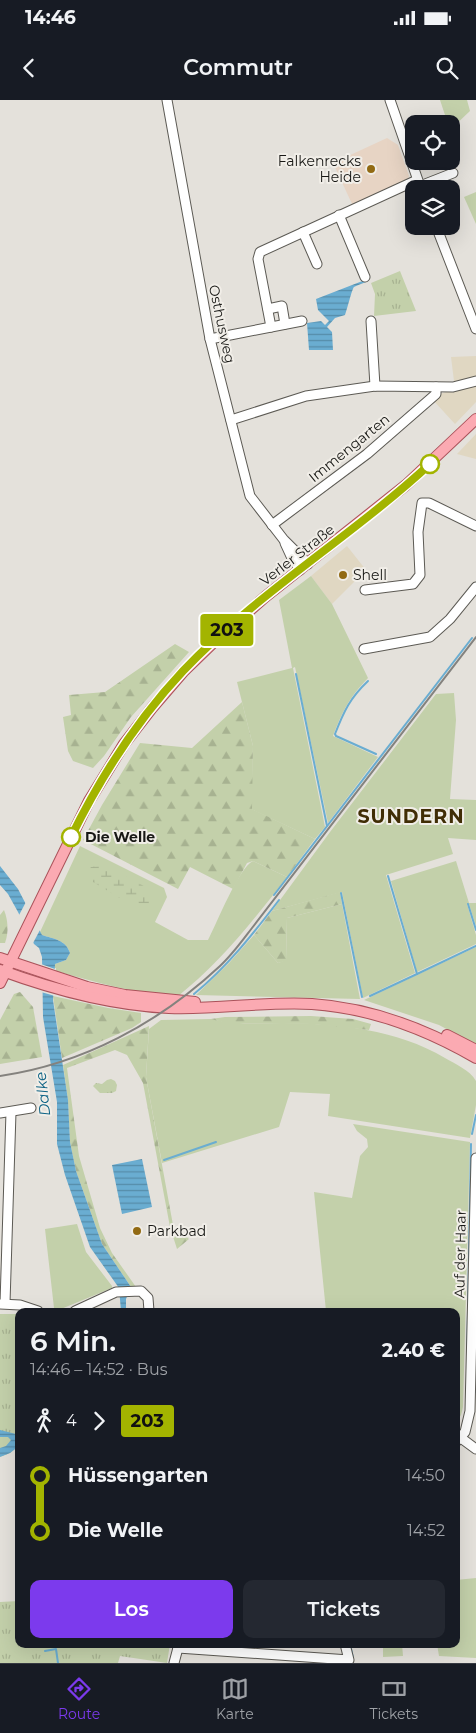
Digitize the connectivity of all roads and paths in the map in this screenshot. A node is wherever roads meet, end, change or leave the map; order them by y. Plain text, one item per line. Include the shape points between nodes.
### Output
1 (167, 100) edge
2 (390, 100) edge
3 (453, 173) dead end
4 (417, 180) edge
5 (433, 180) edge
6 (405, 190) edge
7 (339, 215) junction
8 (303, 232) junction
9 (440, 235) edge
10 (317, 264) dead end
11 (365, 277) dead end
12 (268, 309) junction
13 (302, 321) dead end
14 (371, 321) dead end
15 (475, 322) edge
16 (285, 324) junction
17 (271, 327) junction
18 (210, 339) junction
19 (476, 381) edge
20 (375, 386) junction
21 (436, 387) junction
22 (476, 419) edge
23 (230, 420) junction
24 (272, 525) junction
25 (476, 526) edge
26 (304, 567) junction
27 (476, 587) edge
28 (365, 590) dead end
29 (364, 649) dead end
30 (0, 958) edge
31 (5, 968) edge
32 (0, 983) edge
33 (245, 1005) junction
34 (355, 1010) junction
35 (476, 1050) edge
36 (476, 1058) edge
37 (30, 1108) dead end
38 (11, 1112) junction
39 (0, 1113) edge
40 (476, 1158) edge
41 (3, 1303) edge
42 (29, 1308) edge
43 (82, 1308) edge
44 (149, 1308) edge
45 (460, 1438) edge
46 (460, 1441) edge
47 (476, 1449) edge
48 (178, 1648) edge
49 (193, 1648) edge
50 (346, 1648) edge
51 (278, 1659) edge
52 (174, 1663) edge

1 - 18 street, Osthusweg
2 - 4 street
3 - 5 street
6 - 7 street
7 - 8 street
7 - 11 street
8 - 10 street
8 - 12 street via 260,252 258,258
9 - 15 street
12 - 16 street via 282,306
12 - 17 street
13 - 16 street
14 - 20 street
16 - 17 street
17 - 18 street
18 - 23 street, Osthusweg
19 - 21 street via 453,387
20 - 21 street
20 - 23 street via 306,396
21 - 24 street, Immengarten via 436,394 367,454
22 - 26 main road, Verler Straße via 406,485
23 - 24 street, Osthusweg via 250,496
24 - 26 street, Osthusweg
25 - 28 street via 422,503 418,532 420,575 417,581
26 - 31 main road, Verler Straße via 183,672 124,744 82,814
27 - 29 street via 450,619 430,637
30 - 31 main road
31 - 32 main road, Verler Straße
31 - 33 main road via 40,972 125,995
31 - 33 main road via 40,984 130,1004 169,1008
33 - 34 main road via 312,1004
34 - 35 main road via 413,1022
34 - 36 main road via 420,1030
37 - 38 street
38 - 39 street
38 - 41 street
40 - 45 street, Auf der Haar via 470,1411 465,1432
41 - 42 street
43 - 44 street via 118,1292 131,1291 145,1294
46 - 47 street
48 - 52 street
49 - 51 street
50 - 51 street via 349,1660

